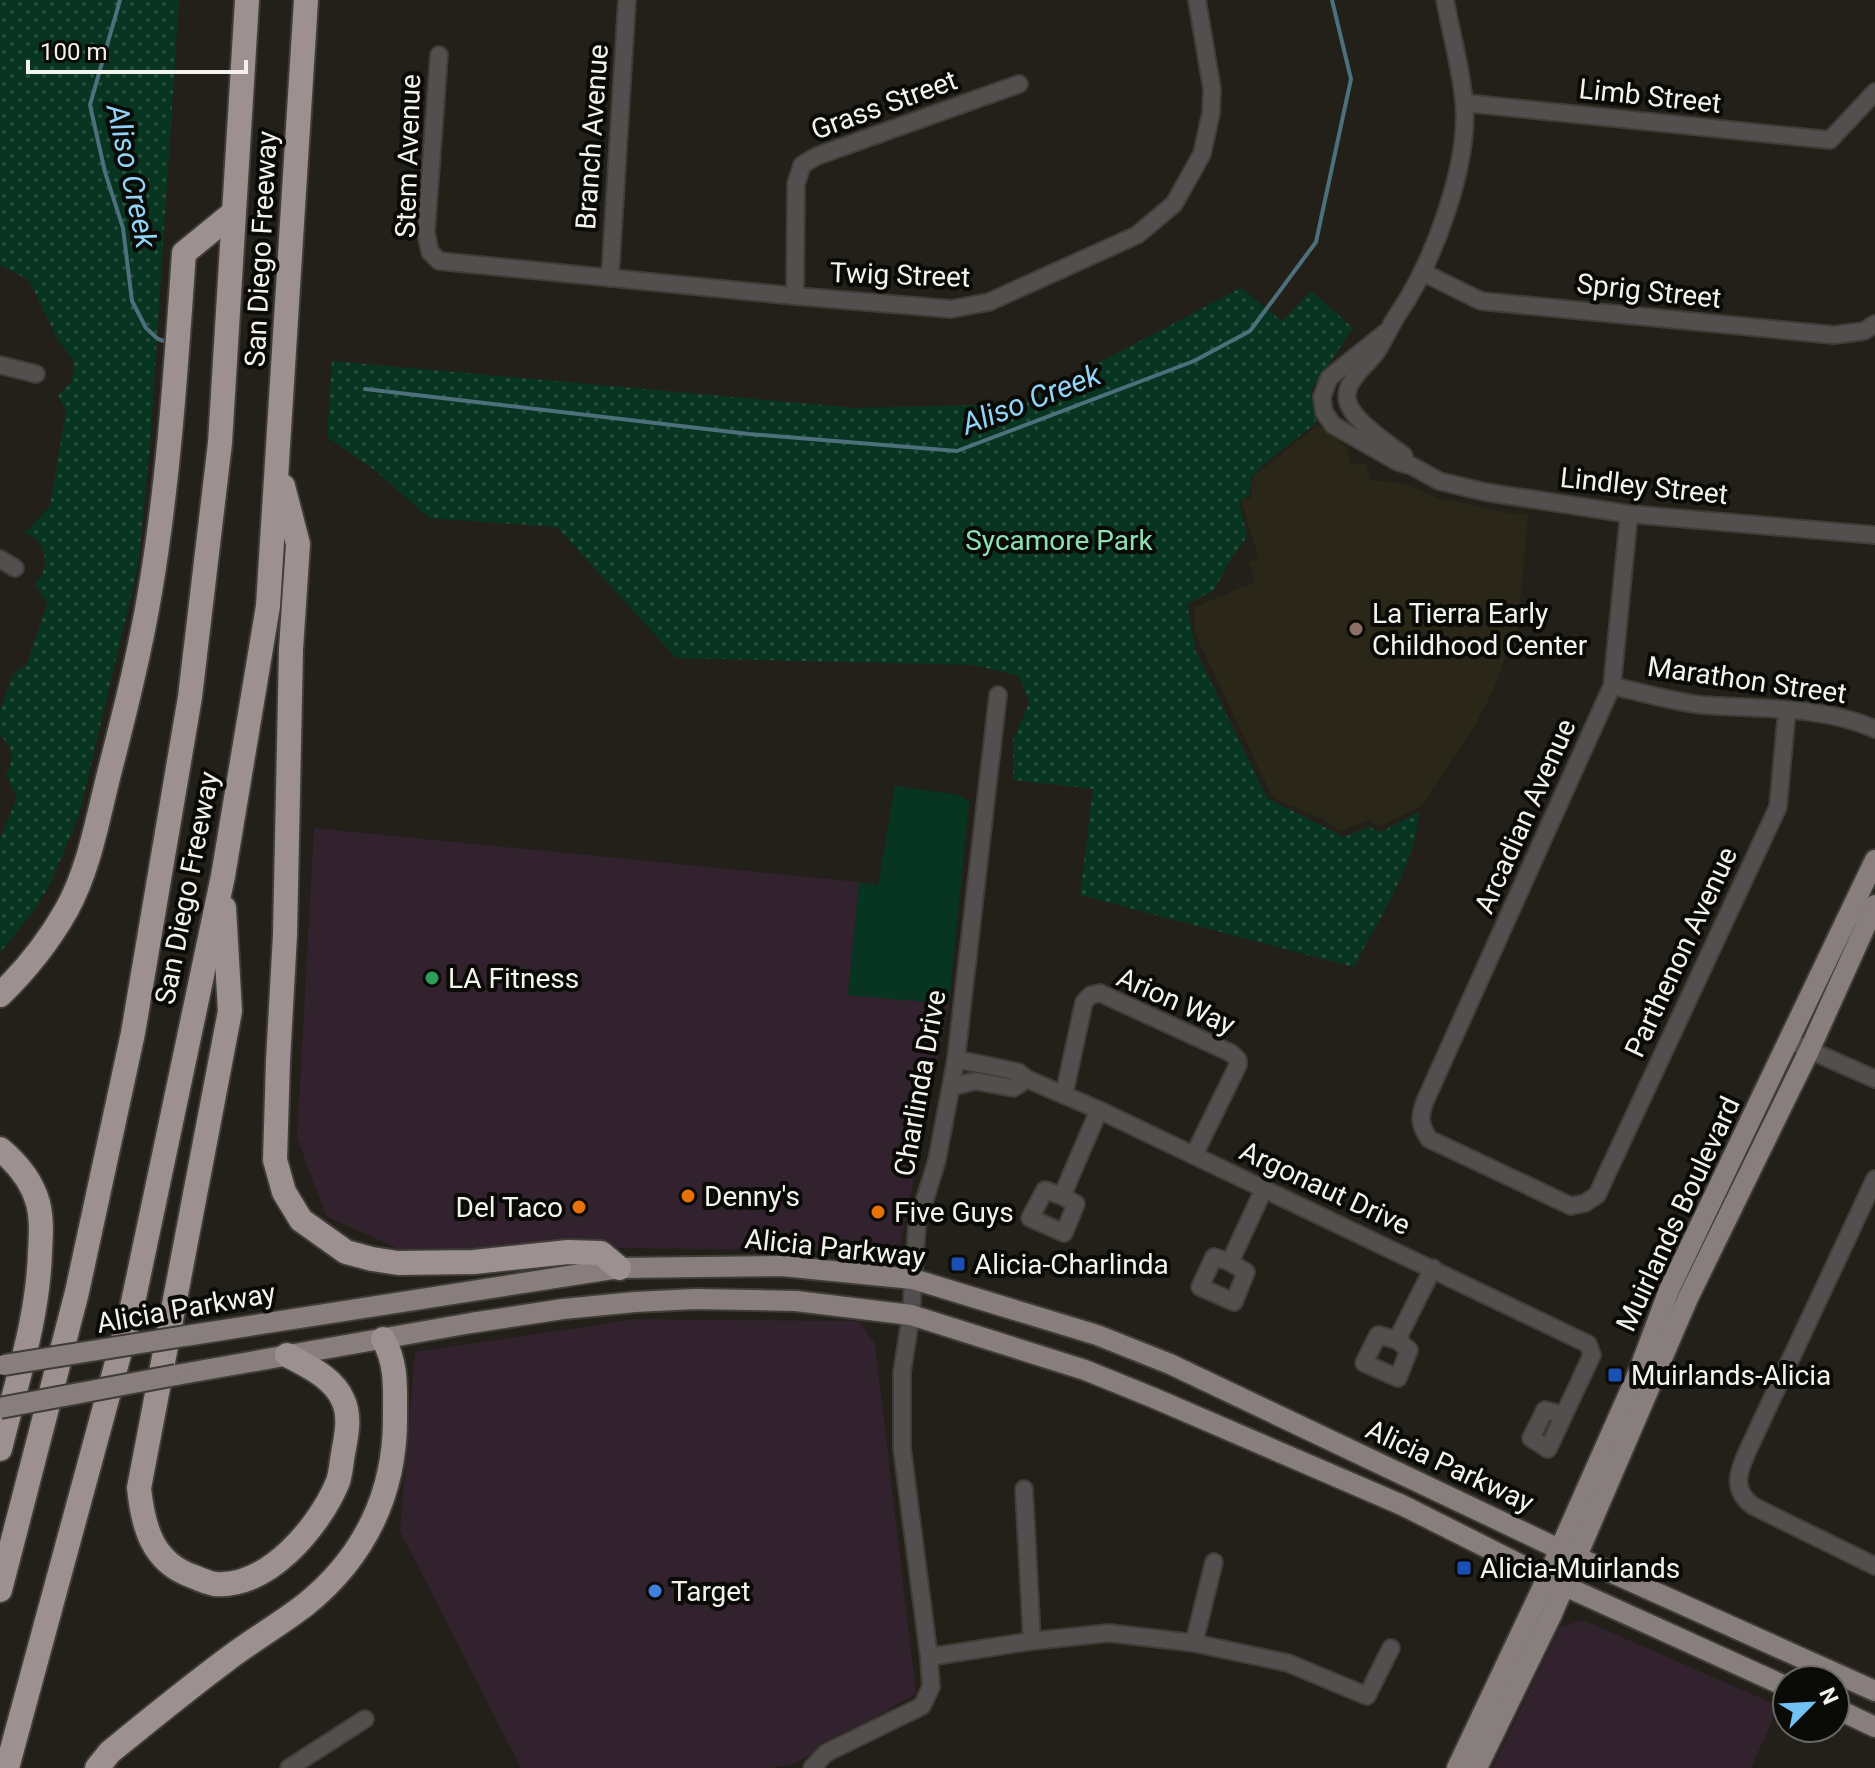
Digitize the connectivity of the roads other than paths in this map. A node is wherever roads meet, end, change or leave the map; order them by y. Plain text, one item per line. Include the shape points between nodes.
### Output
1 (247, 0) edge
2 (306, 0) edge
3 (627, 0) edge
4 (1197, 0) edge
5 (1445, 0) edge
6 (439, 55) dead end
7 (1019, 84) dead end
8 (1875, 92) edge
9 (1465, 103) junction
10 (233, 213) junction
11 (435, 257) joint
12 (1422, 272) junction
13 (610, 278) junction
14 (795, 296) junction
15 (1875, 324) edge
16 (1386, 332) junction
17 (0, 365) edge
18 (36, 374) dead end
19 (1412, 466) junction
20 (278, 467) junction
21 (1629, 514) junction
22 (1875, 535) edge
23 (1612, 686) junction
24 (998, 695) dead end
25 (1787, 710) junction
26 (1875, 729) edge
27 (1875, 860) edge
28 (223, 876) junction
29 (1875, 905) edge
30 (0, 995) edge
31 (1789, 1041) junction
32 (1809, 1051) junction
33 (956, 1059) junction
34 (1027, 1079) junction
35 (1875, 1079) edge
36 (951, 1087) junction
37 (1064, 1095) junction
38 (1099, 1110) junction
39 (0, 1149) edge
40 (1194, 1155) junction
41 (1875, 1179) edge
42 (1264, 1189) junction
43 (1062, 1196) dead end
44 (1585, 1203) joint
45 (1230, 1262) dead end
46 (627, 1268) junction
47 (1433, 1268) junction
48 (913, 1279) junction
49 (635, 1302) junction
50 (372, 1306) junction
51 (911, 1315) junction
52 (1397, 1340) dead end
53 (387, 1346) junction
54 (287, 1355) junction
55 (1, 1365) edge
56 (0, 1408) edge
57 (1564, 1415) dead end
58 (0, 1449) edge
59 (1024, 1489) dead end
60 (1567, 1552) junction
61 (1214, 1562) dead end
62 (1875, 1566) edge
63 (1555, 1582) junction
64 (0, 1590) edge
65 (1032, 1641) junction
66 (1194, 1643) junction
67 (1391, 1648) dead end
68 (929, 1657) junction
69 (1771, 1680) edge
70 (1875, 1691) edge
71 (1851, 1716) edge
72 (365, 1719) dead end
73 (1875, 1727) edge
74 (7, 1768) edge
75 (97, 1768) edge
76 (289, 1768) edge
77 (812, 1768) edge
78 (1457, 1768) edge
79 (1477, 1768) edge

1 - 10 highway, San Diego Freeway
2 - 20 highway, San Diego Freeway
3 - 13 street, Branch Avenue
4 - 14 street, Twig Street via 1212,89 1208,133 1174,204 1137,235 973,306 951,309
5 - 9 street
6 - 11 street, Stem Avenue via 426,232
7 - 14 street, Grass Street via 802,165 796,184
8 - 9 street, Limb Street via 1830,140
9 - 12 street via 1454,192
10 - 30 highway via 184,253 166,474 150,591 85,865 51,936
10 - 64 highway, San Diego Freeway via 222,424 190,697 133,1033 77,1292
11 - 13 street, Twig Street
12 - 15 street, Sprig Street via 1481,301 1834,335
12 - 16 street
13 - 14 street, Twig Street
16 - 19 street, Lindley Street via 1348,387 1346,399 1354,414
16 - 19 street, Lindley Street via 1329,378 1322,397 1324,412 1333,425
17 - 18 street
19 - 21 street, Lindley Street via 1439,481 1485,492
20 - 28 highway, San Diego Freeway via 268,606
20 - 46 highway via 298,544 275,1160 284,1192 301,1220 346,1252 372,1259 474,1262 601,1253
21 - 22 street, Lindley Street
21 - 23 street, Arcadian Avenue
23 - 25 street, Marathon Street via 1699,704
23 - 44 street, Arcadian Avenue via 1420,1113 1429,1139 1571,1206
24 - 33 street, Charlinda Drive
25 - 26 street, Marathon Street
25 - 44 street, Parthenon Avenue via 1778,807 1597,1195
27 - 31 main road, Muirlands Boulevard
28 - 54 highway via 230,1011 139,1488 142,1520 156,1550 179,1571 214,1584 246,1580 280,1561 312,1526 338,1483 348,1428 343,1400 325,1377
28 - 74 highway, San Diego Freeway via 132,1307
29 - 32 main road, Muirlands Boulevard
31 - 32 street
31 - 60 main road, Muirlands Boulevard via 1669,1290
32 - 35 street
32 - 60 main road, Muirlands Boulevard
33 - 34 street, Argonaut Drive via 1018,1072
33 - 36 street, Charlinda Drive
34 - 36 street via 1013,1088 975,1081
34 - 37 street, Argonaut Drive
36 - 48 street, Charlinda Drive via 917,1225
37 - 38 street, Argonaut Drive
37 - 40 street, Arion Way via 1084,1002 1100,993 1235,1056 1238,1065
38 - 40 street, Argonaut Drive
38 - 43 street
39 - 58 highway via 26,1176 41,1224 35,1314
40 - 42 street, Argonaut Drive
41 - 62 street via 1737,1480 1753,1506
42 - 45 street
42 - 47 street, Argonaut Drive
46 - 48 main road, Alicia Parkway via 782,1266
46 - 49 main road
46 - 50 main road, Alicia Parkway
47 - 52 street
47 - 57 street, Argonaut Drive via 1588,1344 1592,1355
48 - 51 street, Charlinda Drive
48 - 60 main road, Alicia Parkway via 1097,1335 1170,1364
49 - 51 main road, Alicia Parkway via 796,1301
49 - 53 main road, Alicia Parkway via 563,1309
50 - 53 main road
50 - 55 main road, Alicia Parkway, bridge
51 - 63 main road, Alicia Parkway via 1085,1370 1154,1398 1402,1505
51 - 68 street, Charlinda Drive via 902,1372 902,1448
53 - 54 main road, Alicia Parkway
53 - 75 highway via 395,1367 396,1443 379,1512 346,1568 305,1605 121,1742
54 - 56 main road, Alicia Parkway, bridge
59 - 65 street
60 - 63 main road, Muirlands Boulevard
60 - 70 main road, Alicia Parkway
61 - 66 street
63 - 69 main road, Alicia Parkway
63 - 78 main road, Muirlands Boulevard
63 - 79 main road, Muirlands Boulevard via 1552,1614
65 - 66 street via 1109,1633
65 - 68 street
66 - 67 street via 1288,1663 1367,1696
68 - 77 street, Charlinda Drive via 931,1687 922,1706 826,1753
71 - 73 main road
72 - 76 street

